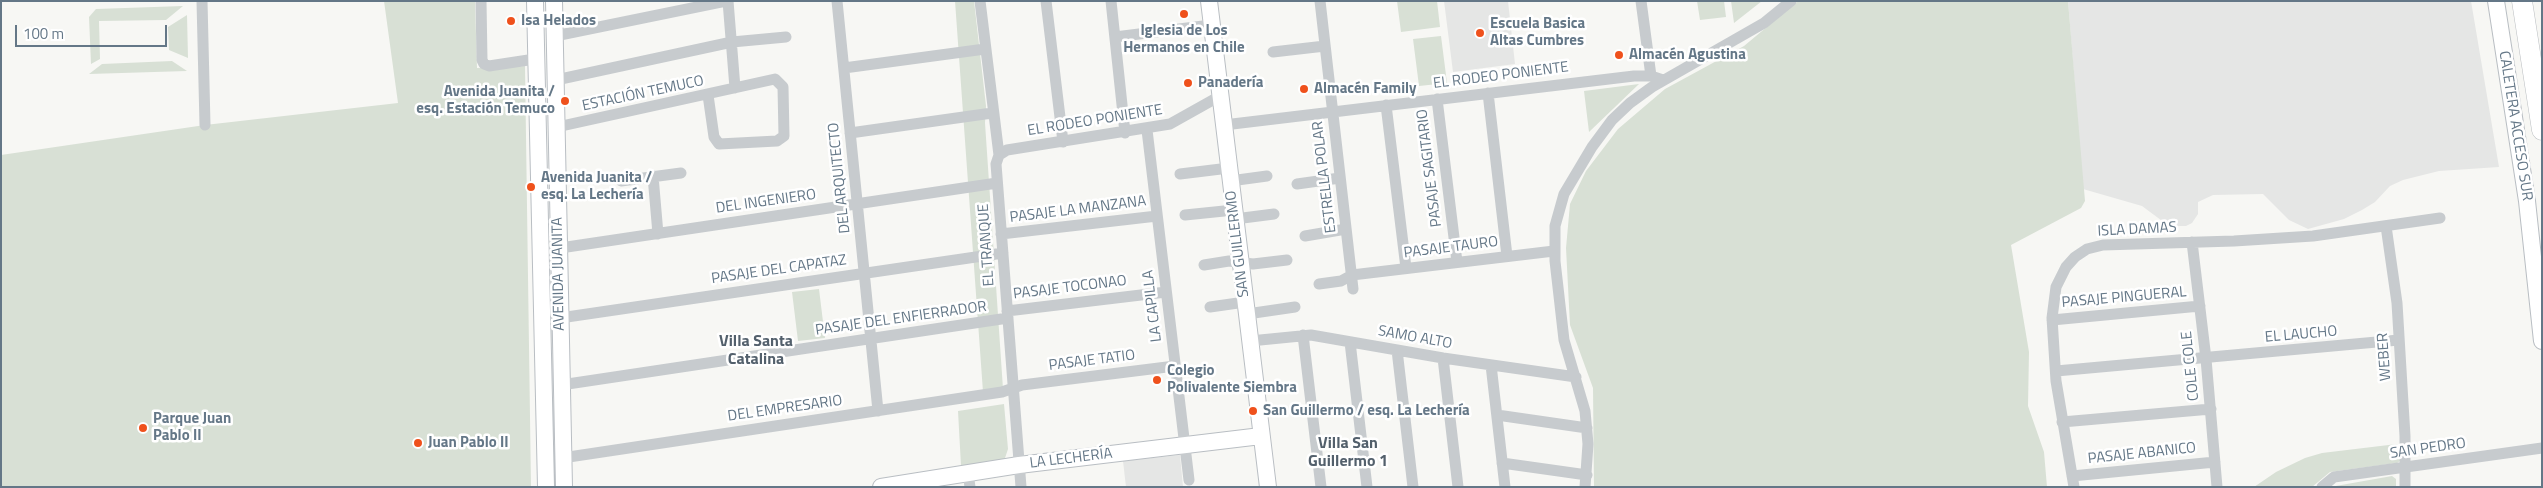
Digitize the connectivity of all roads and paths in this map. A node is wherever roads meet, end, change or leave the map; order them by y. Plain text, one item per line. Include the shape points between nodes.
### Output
1 (202, 1) edge
2 (481, 1) edge
3 (535, 1) edge
4 (554, 1) edge
5 (728, 1) edge
6 (980, 1) edge
7 (1046, 1) edge
8 (1111, 1) edge
9 (1208, 1) edge
10 (1320, 1) edge
11 (1641, 1) edge
12 (1791, 1) edge
13 (2496, 1) edge
14 (2522, 1) edge
15 (841, 2) edge
16 (1212, 25) junction
17 (555, 36) junction
18 (786, 37) dead end
19 (1115, 37) junction
20 (732, 42) junction
21 (1325, 46) junction
22 (985, 48) junction
23 (1273, 52) dead end
24 (535, 59) junction
25 (844, 68) junction
26 (1651, 76) junction
27 (556, 80) junction
28 (1663, 80) junction
29 (735, 88) junction
30 (1488, 93) junction
31 (708, 96) junction
32 (1220, 96) junction
33 (1437, 99) junction
34 (1386, 105) junction
35 (1332, 112) junction
36 (992, 113) junction
37 (205, 125) dead end
38 (1224, 125) junction
39 (557, 127) junction
40 (1147, 130) junction
41 (2542, 130) edge
42 (850, 133) junction
43 (1125, 133) junction
44 (1063, 142) junction
45 (999, 155) junction
46 (681, 173) dead end
47 (1180, 174) dead end
48 (1230, 174) junction
49 (653, 176) junction
50 (1267, 176) dead end
51 (1340, 178) junction
52 (621, 181) dead end
53 (998, 183) junction
54 (1297, 184) dead end
55 (857, 204) junction
56 (1234, 214) junction
57 (1274, 214) dead end
58 (1185, 215) dead end
59 (1158, 216) junction
60 (2440, 218) dead end
61 (2386, 226) junction
62 (1346, 229) junction
63 (658, 234) junction
64 (1001, 234) junction
65 (1305, 236) dead end
66 (2192, 242) junction
67 (559, 248) junction
68 (540, 251) junction
69 (1554, 251) junction
70 (1003, 253) junction
71 (1508, 256) junction
72 (1287, 260) dead end
73 (1457, 262) junction
74 (1240, 263) junction
75 (1204, 265) dead end
76 (1406, 268) junction
77 (864, 273) junction
78 (1352, 275) junction
79 (1319, 284) dead end
80 (1353, 289) dead end
81 (1166, 292) junction
82 (2200, 306) junction
83 (1210, 307) dead end
84 (1295, 307) dead end
85 (1246, 308) junction
86 (1007, 315) junction
87 (560, 318) junction
88 (2052, 320) junction
89 (1303, 335) junction
90 (871, 339) junction
91 (2399, 340) junction
92 (1250, 341) junction
93 (2542, 341) edge
94 (1350, 342) junction
95 (1397, 350) junction
96 (1443, 358) junction
97 (2206, 359) junction
98 (1491, 365) junction
99 (1175, 366) junction
100 (2056, 371) junction
101 (1576, 377) junction
102 (561, 385) junction
103 (1013, 389) junction
104 (2211, 409) junction
105 (878, 411) junction
106 (1497, 415) junction
107 (2062, 422) junction
108 (1587, 428) junction
109 (1262, 436) junction
110 (1185, 446) junction
111 (2542, 448) edge
112 (562, 458) junction
113 (2215, 462) junction
114 (1502, 463) junction
115 (1019, 465) junction
116 (2405, 467) junction
117 (1587, 475) junction
118 (969, 480) edge
119 (1189, 480) dead end
120 (2073, 482) edge
121 (903, 485) edge
122 (546, 487) edge
123 (564, 487) edge
124 (881, 487) edge
125 (1021, 487) edge
126 (1268, 487) edge
127 (1321, 487) edge
128 (1367, 487) edge
129 (1413, 487) edge
130 (1458, 487) edge
131 (1505, 487) edge
132 (1586, 487) edge
133 (2217, 487) edge
134 (2322, 487) edge
135 (2404, 487) edge

1 - 37 street
2 - 24 street via 484,64
3 - 24 main road, AVENIDA JUANITA
4 - 17 main road, AVENIDA JUANITA
5 - 17 street
5 - 20 street
6 - 22 street, EL TRANQUE
7 - 44 street
8 - 19 street
9 - 16 main road, SAN GUILLERMO
10 - 21 street, ESTRELLA POLAR
11 - 26 street
12 - 28 street via 1764,23
13 - 93 main road, CALETERA ACCESO SUR via 2527,201
14 - 41 highway
15 - 25 street, DEL ARQUITECTO
16 - 19 street
16 - 32 main road, SAN GUILLERMO
17 - 27 main road, AVENIDA JUANITA
18 - 20 street
19 - 43 street
20 - 27 street
20 - 29 street
21 - 23 street
21 - 35 street, ESTRELLA POLAR
22 - 25 street
22 - 36 street, EL TRANQUE
24 - 68 main road, AVENIDA JUANITA
25 - 42 street, DEL ARQUITECTO
26 - 28 street, EL RODEO PONIENTE
26 - 30 street, EL RODEO PONIENTE
27 - 39 main road, AVENIDA JUANITA
28 - 69 street via 1620,112 1580,164 1558,211
29 - 31 street, ESTACIÓN TEMUCO
29 - 31 street, ESTACIÓN TEMUCO via 772,79 780,82 785,132 782,139 716,142
30 - 33 street, EL RODEO PONIENTE
30 - 71 street
31 - 39 street, ESTACIÓN TEMUCO
32 - 38 main road, SAN GUILLERMO
32 - 40 street, EL RODEO PONIENTE via 1182,120
33 - 34 street, EL RODEO PONIENTE
33 - 73 street, PASAJE SAGITARIO
34 - 35 street, EL RODEO PONIENTE
34 - 76 street
35 - 38 street, EL RODEO PONIENTE
35 - 51 street, ESTRELLA POLAR
36 - 42 street
36 - 45 street, EL TRANQUE
38 - 48 main road, SAN GUILLERMO
39 - 67 main road, AVENIDA JUANITA
40 - 43 street, EL RODEO PONIENTE
40 - 59 street, LA CAPILLA
42 - 55 street, DEL ARQUITECTO
43 - 44 street, EL RODEO PONIENTE
44 - 45 street, EL RODEO PONIENTE via 1007,150
45 - 53 street, EL TRANQUE via 996,161
46 - 49 street
47 - 48 street
48 - 50 street
48 - 56 main road, SAN GUILLERMO
49 - 52 street
49 - 63 street
51 - 54 street
51 - 62 street, ESTRELLA POLAR
53 - 55 street, DEL INGENIERO
53 - 64 street, EL TRANQUE
55 - 63 street, DEL INGENIERO
55 - 77 street, DEL ARQUITECTO
56 - 57 street
56 - 58 street
56 - 74 main road, SAN GUILLERMO
59 - 64 street, PASAJE LA MANZANA
59 - 81 street, LA CAPILLA
60 - 61 street, ISLA DAMAS
61 - 66 street, ISLA DAMAS via 2313,236
61 - 91 street, WEBER
62 - 65 street
62 - 78 street, ESTRELLA POLAR
63 - 67 street, DEL INGENIERO
64 - 70 street, EL TRANQUE
66 - 82 street, COLE COLE
66 - 88 street, ISLA DAMAS via 2119,244 2087,249 2075,257 2059,279
67 - 68 street, DEL INGENIERO
67 - 87 main road, AVENIDA JUANITA
68 - 122 main road, AVENIDA JUANITA
69 - 71 street, PASAJE TAURO
69 - 101 street via 1563,334
70 - 77 street, PASAJE DEL CAPATAZ
70 - 86 street, EL TRANQUE
71 - 73 street, PASAJE TAURO
72 - 74 street
73 - 76 street, PASAJE TAURO
74 - 75 street via 1228,261
74 - 85 main road, SAN GUILLERMO
76 - 78 street, PASAJE TAURO
77 - 87 street, PASAJE DEL CAPATAZ
77 - 90 street, DEL ARQUITECTO
78 - 79 street, PASAJE TAURO via 1341,281
78 - 80 street, ESTRELLA POLAR
81 - 86 street, PASAJE TOCONAO
81 - 99 street, LA CAPILLA
82 - 88 street, PASAJE PINGUERAL
82 - 97 street, COLE COLE
83 - 85 street
84 - 85 street
85 - 92 main road, SAN GUILLERMO
86 - 90 street, PASAJE DEL ENFIERRADOR
86 - 103 street, EL TRANQUE
87 - 102 main road, AVENIDA JUANITA
88 - 100 street, ISLA DAMAS
89 - 92 street, SAMO ALTO
89 - 94 street, SAMO ALTO
89 - 127 street
90 - 102 street, PASAJE DEL ENFIERRADOR
90 - 105 street, DEL ARQUITECTO
91 - 97 street, EL LAUCHO
91 - 116 street, WEBER
92 - 109 main road, SAN GUILLERMO
94 - 95 street, SAMO ALTO
94 - 128 street
95 - 96 street, SAMO ALTO
95 - 129 street
96 - 98 street, SAMO ALTO
96 - 130 street
97 - 100 street, EL LAUCHO
97 - 104 street, COLE COLE
98 - 101 street, SAMO ALTO
98 - 106 street
99 - 103 street, PASAJE TATIO via 1022,385
99 - 110 street, LA CAPILLA
100 - 107 street, ISLA DAMAS
101 - 108 street
102 - 112 main road, AVENIDA JUANITA
103 - 105 street, DEL EMPRESARIO
103 - 115 street, EL TRANQUE
104 - 107 street
104 - 113 street, COLE COLE
105 - 112 street, DEL EMPRESARIO
106 - 108 street
106 - 114 street
107 - 120 street, ISLA DAMAS
108 - 117 street
109 - 110 main road, LA LECHERÍA
109 - 126 main road, SAN GUILLERMO
110 - 115 main road, LA LECHERÍA
110 - 119 street, LA CAPILLA
111 - 116 street, SAN PEDRO
112 - 123 main road, AVENIDA JUANITA
113 - 120 street, PASAJE ABANICO
113 - 133 street, COLE COLE
114 - 117 street
114 - 131 street
115 - 118 main road, LA LECHERÍA
115 - 125 street, EL TRANQUE
116 - 134 street, SAN PEDRO via 2334,477
116 - 135 street, WEBER
117 - 132 street
118 - 121 main road, LA LECHERÍA
121 - 124 main road, LA LECHERÍA

